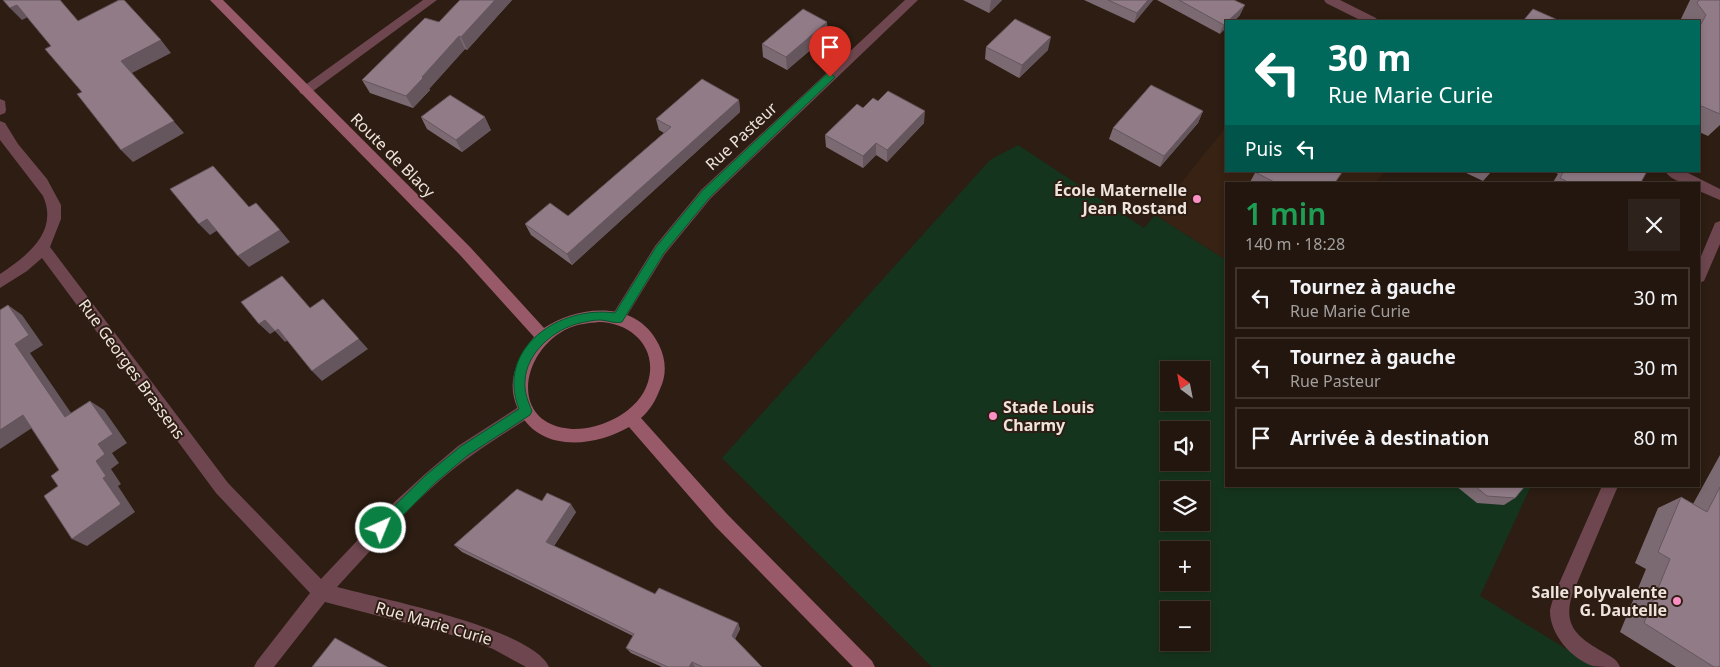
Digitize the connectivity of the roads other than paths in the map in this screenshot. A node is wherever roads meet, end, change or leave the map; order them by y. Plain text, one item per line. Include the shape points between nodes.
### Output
1 (216, 0) edge
2 (430, 0) edge
3 (912, 0) edge
4 (1337, 1) edge
5 (1370, 20) edge
6 (305, 91) junction
7 (0, 104) edge
8 (0, 110) edge
9 (0, 126) edge
10 (1674, 172) edge
11 (1694, 182) edge
12 (1700, 185) edge
13 (1720, 195) edge
14 (1720, 227) edge
15 (42, 248) junction
16 (1700, 275) edge
17 (0, 282) edge
18 (618, 318) junction
19 (543, 337) junction
20 (526, 411) junction
21 (631, 418) junction
22 (1610, 487) edge
23 (321, 592) junction
24 (263, 667) edge
25 (540, 667) edge
26 (866, 667) edge
27 (1611, 667) edge

1 - 6 main road, Route de Blacy
2 - 6 street
3 - 18 street, Rue Pasteur via 706,194 660,250
4 - 5 street
6 - 19 main road, Route de Blacy via 465,251
7 - 8 street
9 - 15 street via 11,146 51,195 56,214
10 - 11 street
12 - 13 street
14 - 16 street
15 - 17 street
15 - 23 street, Rue Georges Brassens via 222,488
18 - 19 main road via 580,318 560,325
18 - 21 main road via 637,327 651,342 658,360 656,380 648,400
19 - 20 main road via 527,357 519,381 520,397
20 - 21 main road via 538,424 554,433 573,437 613,429
20 - 23 street via 464,451 431,479
21 - 26 main road via 721,520
22 - 27 street via 1559,611 1568,636
23 - 24 street
23 - 25 street, Rue Marie Curie via 467,630 528,657

